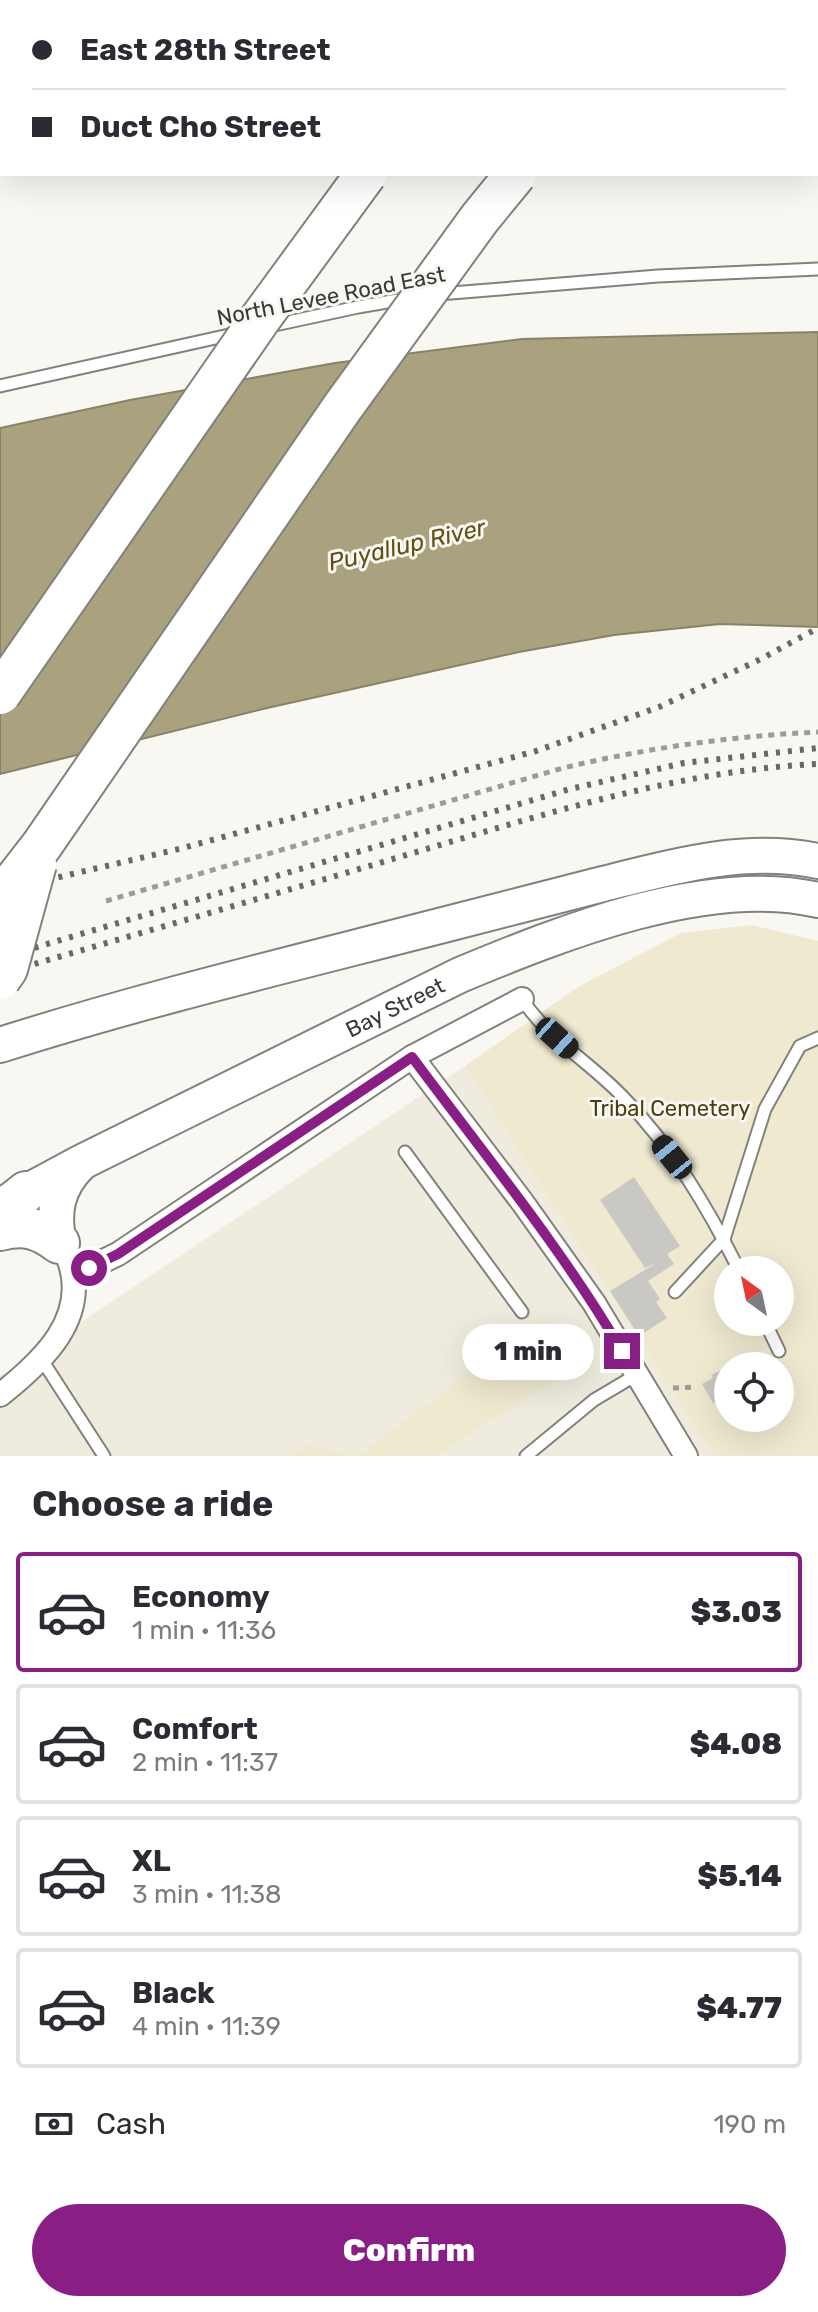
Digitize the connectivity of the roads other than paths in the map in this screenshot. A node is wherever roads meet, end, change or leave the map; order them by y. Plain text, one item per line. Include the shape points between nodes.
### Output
1 (365, 176) edge
2 (514, 176) edge
3 (818, 269) edge
4 (0, 386) edge
5 (0, 694) edge
6 (42, 845) junction
7 (818, 861) edge
8 (0, 899) edge
9 (818, 900) edge
10 (0, 979) edge
11 (522, 999) joint
12 (818, 1038) edge
13 (0, 1045) edge
14 (412, 1057) junction
15 (405, 1152) dead end
16 (82, 1162) junction
17 (9, 1203) edge
18 (0, 1230) edge
19 (724, 1239) junction
20 (732, 1256) edge
21 (66, 1258) junction
22 (675, 1292) dead end
23 (522, 1312) dead end
24 (772, 1336) edge
25 (779, 1351) dead end
26 (42, 1360) junction
27 (636, 1375) junction
28 (0, 1395) edge
29 (104, 1456) edge
30 (526, 1456) edge
31 (686, 1456) edge

1 - 5 highway, bridge
2 - 6 highway, bridge via 342,408
3 - 4 lane, North Levee Road East via 455,291 358,307
6 - 8 highway, bridge
6 - 10 highway, bridge
7 - 13 main road via 748,856 665,868 146,1002
9 - 16 main road, Bay Street via 769,894 693,899 512,953
11 - 14 street
11 - 19 lane via 534,1017 624,1098 688,1177
12 - 19 lane via 800,1046 765,1109
14 - 21 street via 118,1254 89,1268
14 - 27 street via 594,1303
15 - 23 lane
16 - 17 main road, Bay Street
16 - 21 main road via 56,1204 55,1225
18 - 21 highway via 24,1226 43,1232
19 - 20 lane
19 - 22 lane
21 - 26 street via 73,1298 66,1325
24 - 25 lane
26 - 28 street
26 - 29 lane
27 - 30 lane via 594,1400
27 - 31 street

